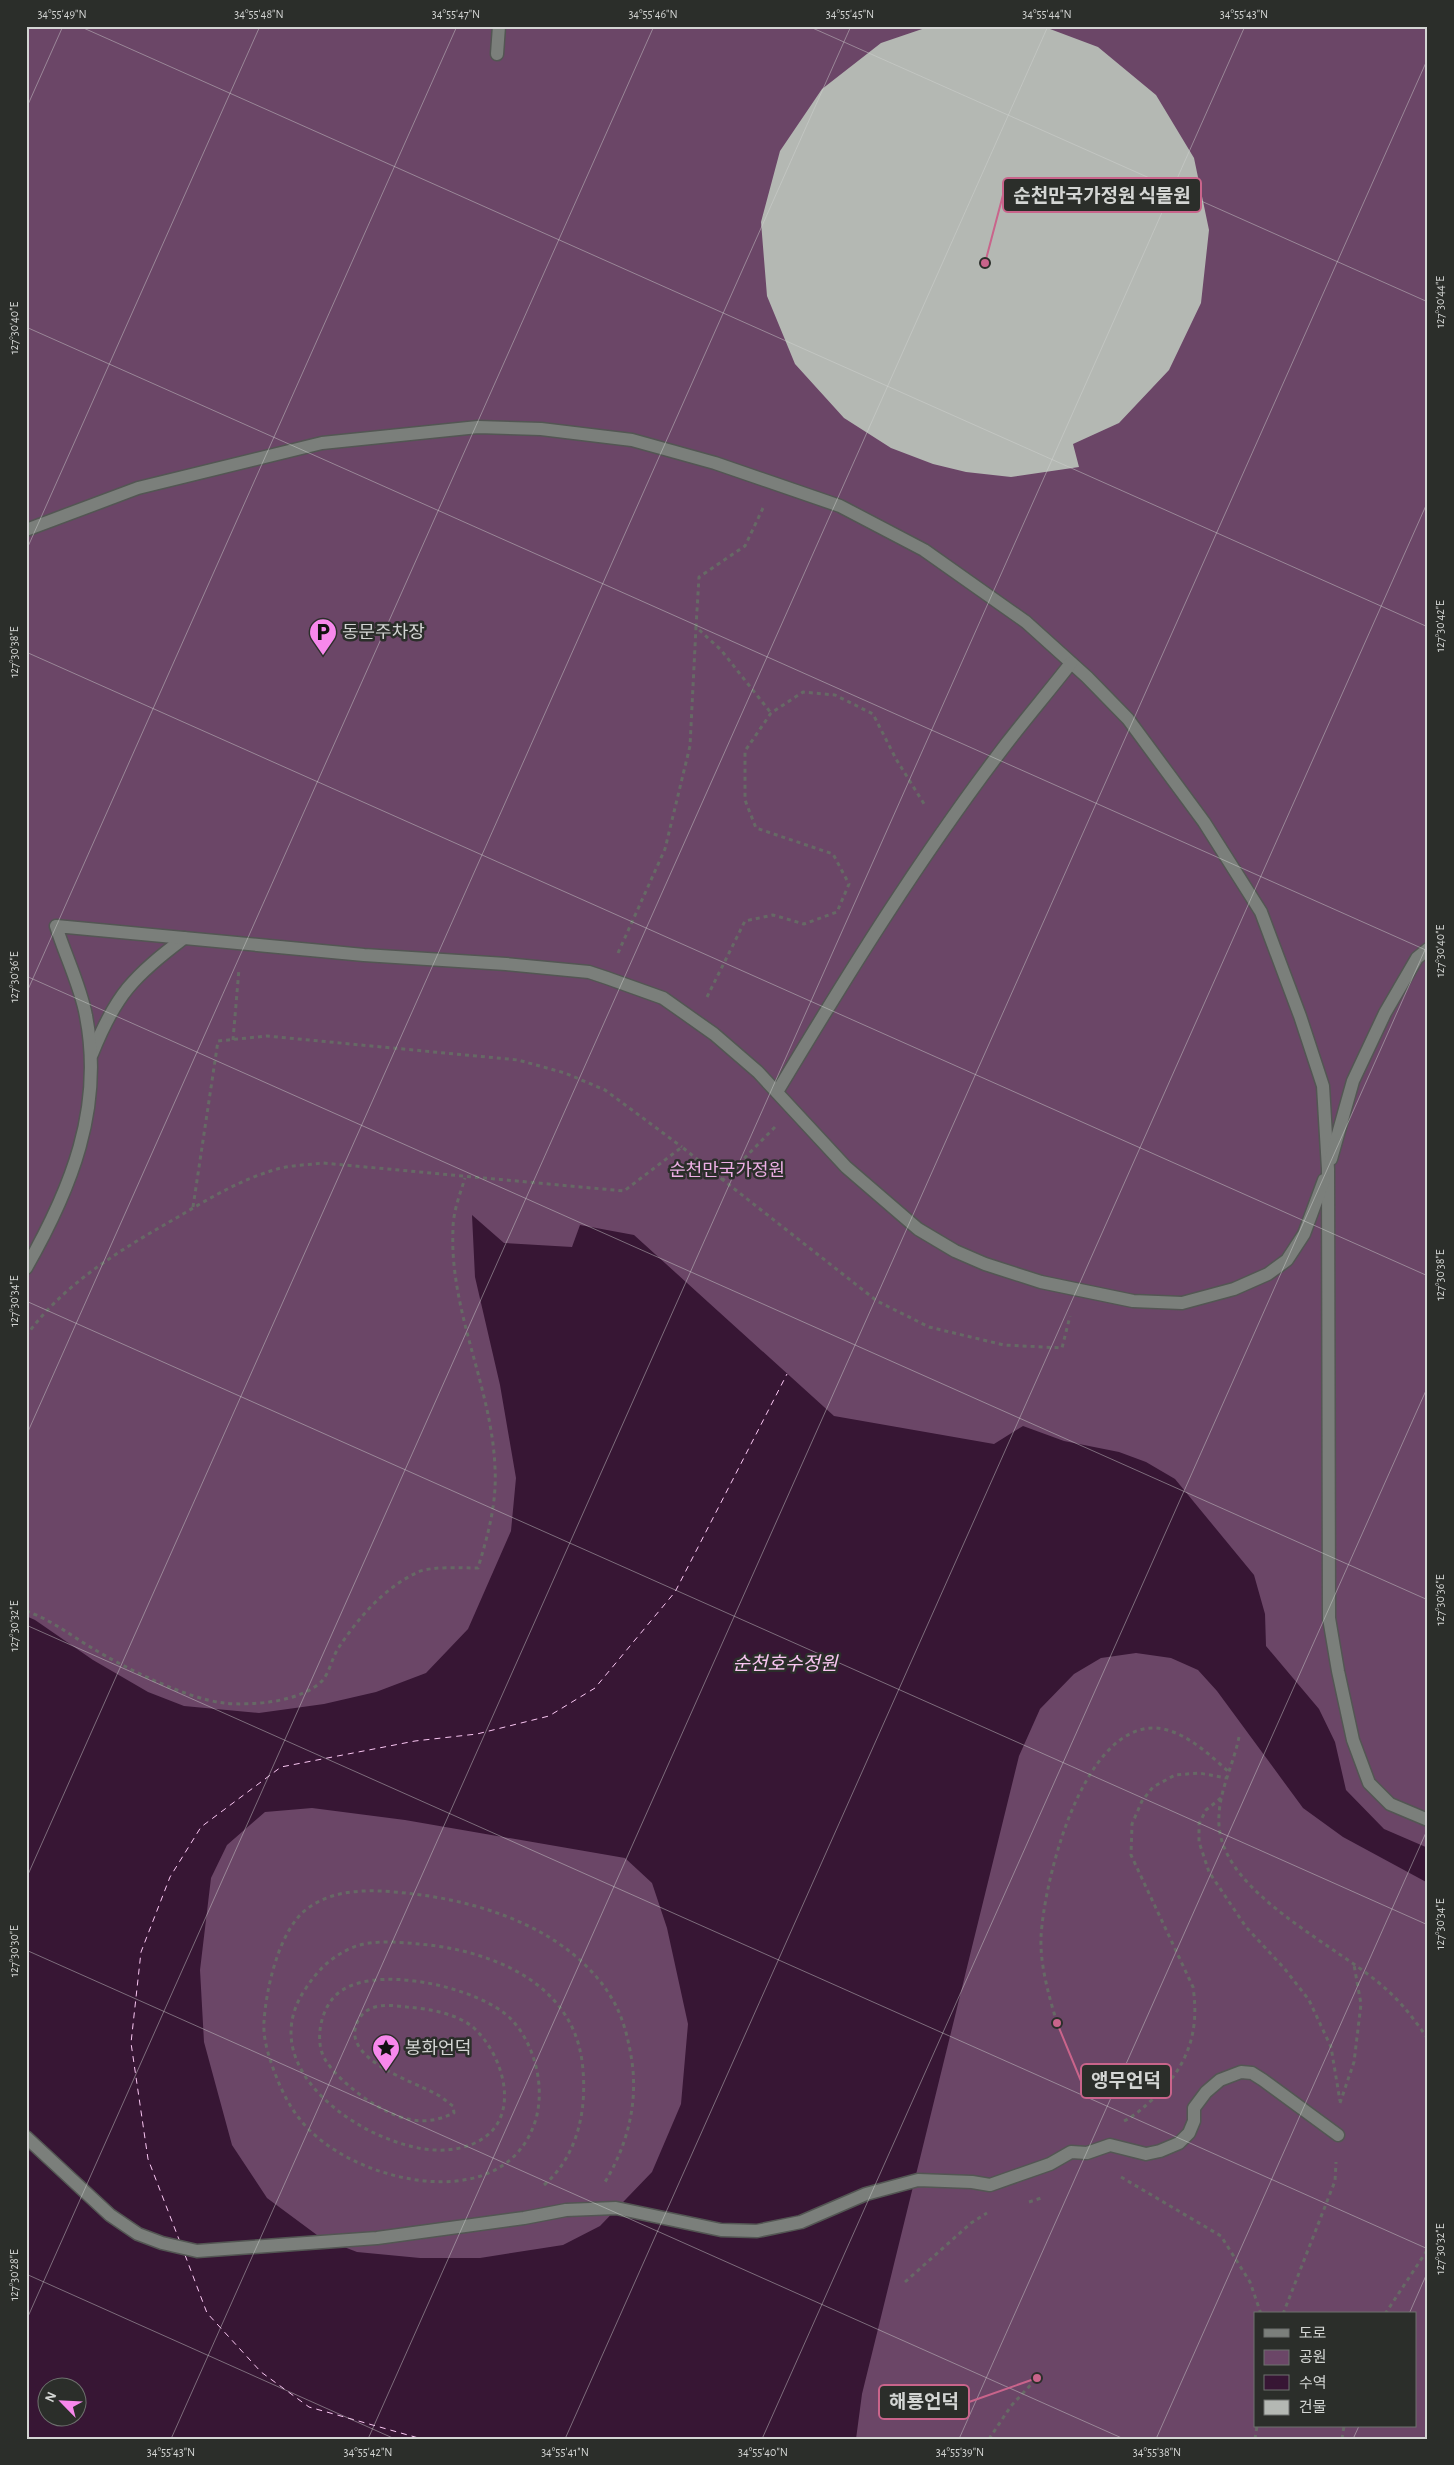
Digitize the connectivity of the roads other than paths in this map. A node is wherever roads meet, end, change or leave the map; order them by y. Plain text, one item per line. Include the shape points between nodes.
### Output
1 (499, 26) edge
2 (497, 54) dead end
3 (26, 530) edge
4 (1072, 663) junction
5 (184, 938) junction
6 (1428, 949) edge
7 (92, 1054) junction
8 (777, 1092) junction
9 (1328, 1169) junction
10 (26, 1268) edge
11 (1428, 1820) edge
12 (1338, 2134) dead end
13 (26, 2138) edge

1 - 2 street
3 - 4 street via 138,488 322,443 478,427 541,429 632,440 715,463 840,506 924,550 1026,622
4 - 8 street via 1007,743 943,832 851,969
4 - 9 street via 1128,719 1204,822 1261,912 1323,1086
5 - 7 street via 146,967 123,991
5 - 7 street via 56,926 86,1014
5 - 8 street via 589,972 663,998 758,1072
6 - 9 street via 1417,958 1385,1013 1353,1081
7 - 10 street via 90,1105 76,1163 50,1227
8 - 9 street via 846,1167 918,1229 955,1251 1041,1282 1133,1301 1182,1303 1234,1290 1268,1274 1287,1260 1304,1234
9 - 11 street via 1329,1618 1353,1740 1369,1783 1390,1804
12 - 13 street via 1252,2073 1241,2072 1220,2080 1206,2092 1194,2108 1194,2121 1189,2133 1179,2143 1160,2151 1146,2154 1110,2145 1087,2153 1071,2152 1050,2164 990,2185 918,2180 866,2194 801,2222 757,2231 722,2230 600,2207 377,2238 197,2251 138,2234 110,2215

